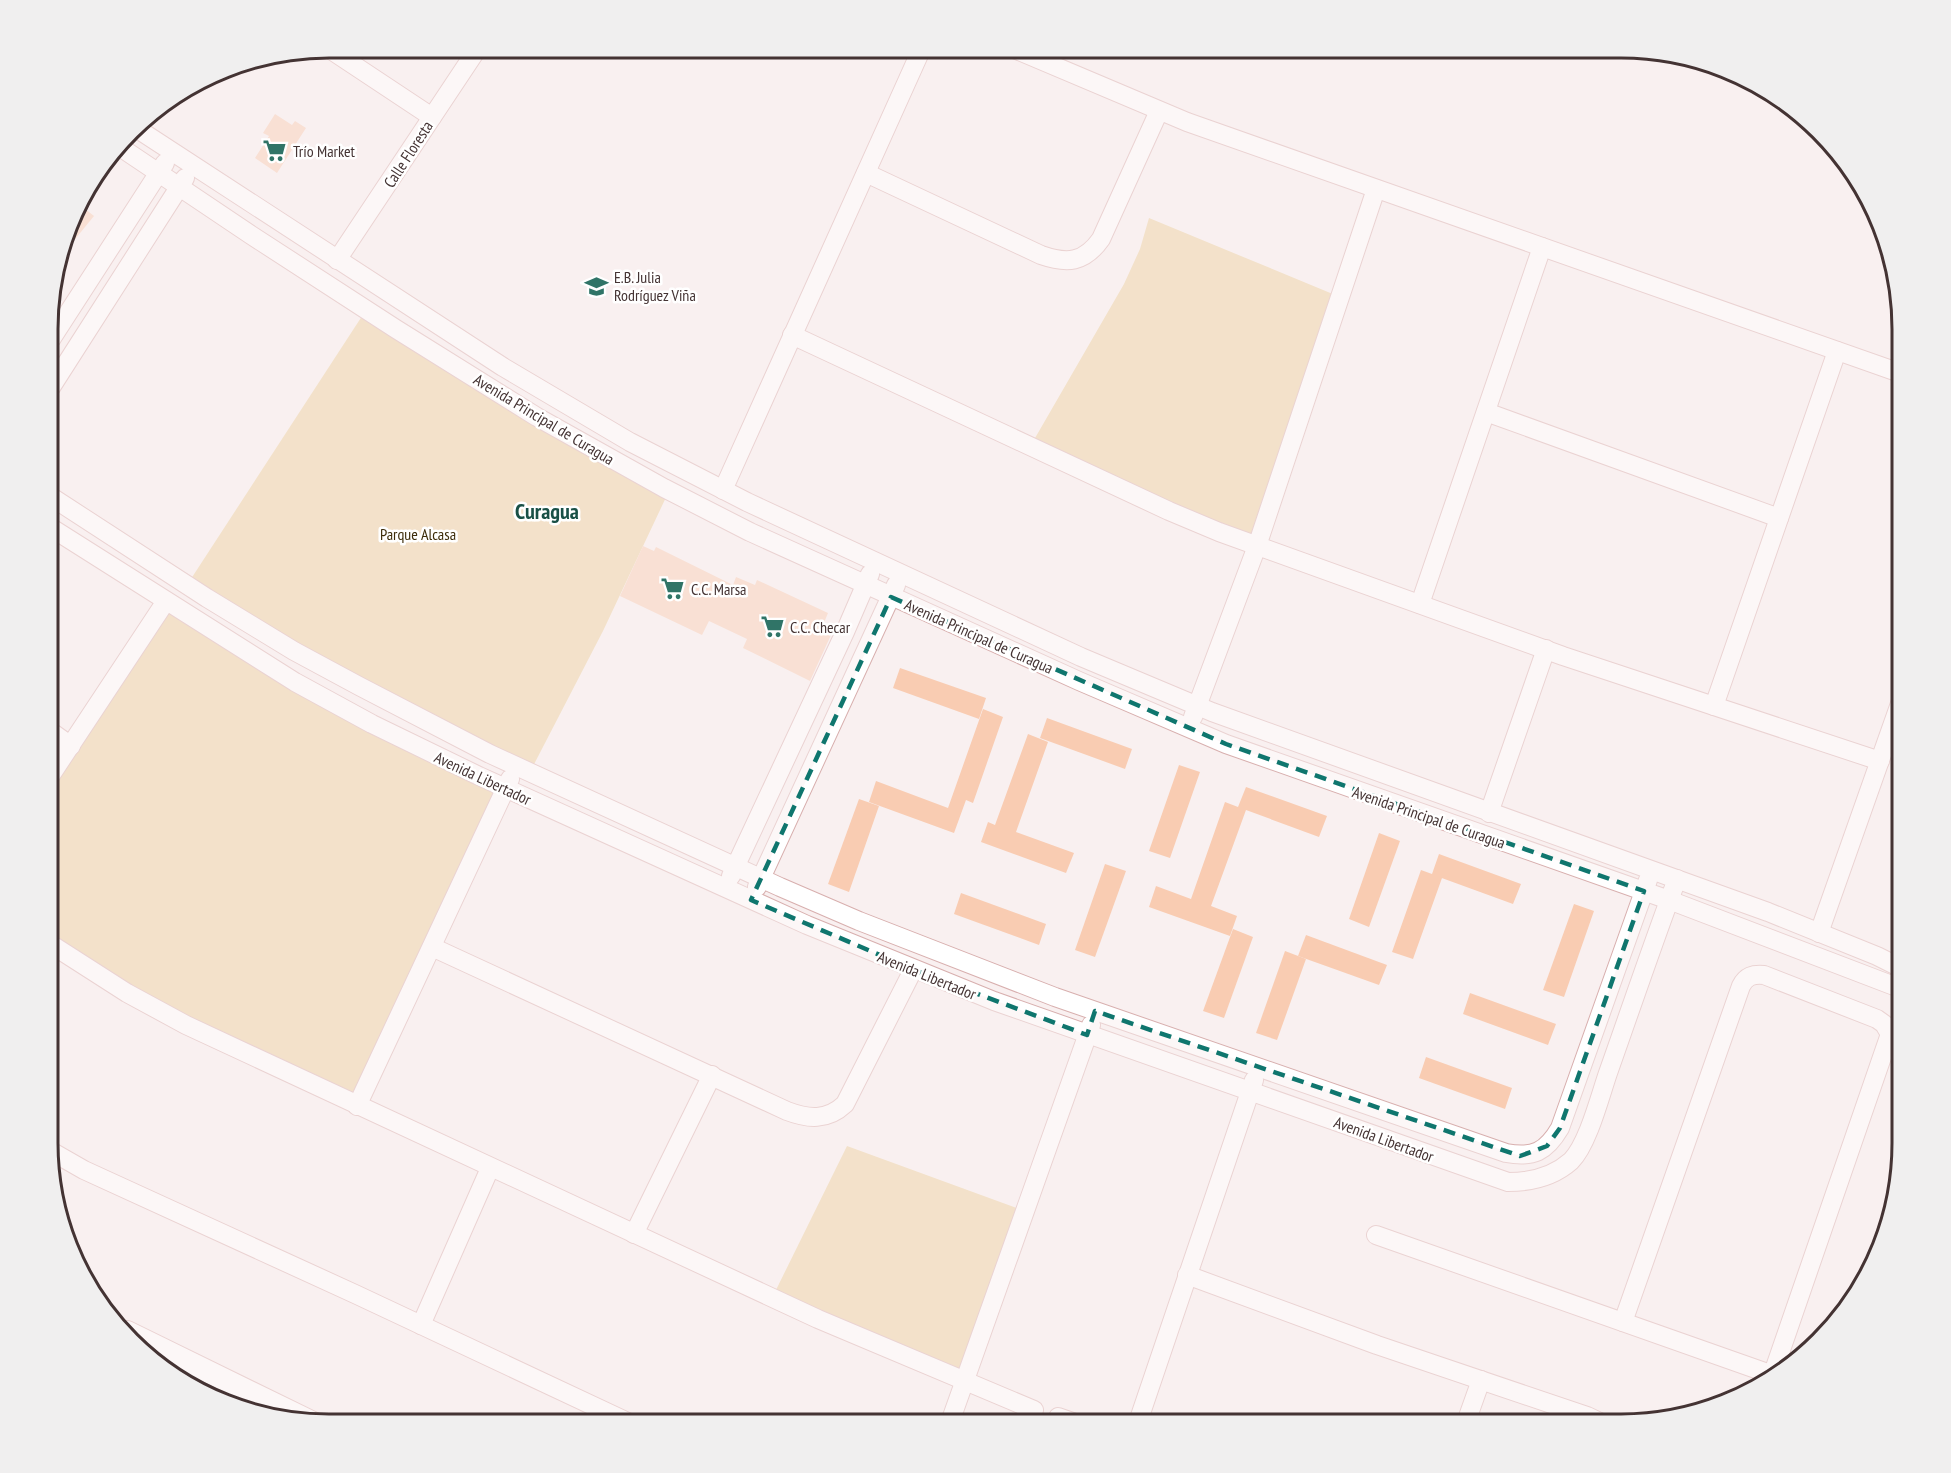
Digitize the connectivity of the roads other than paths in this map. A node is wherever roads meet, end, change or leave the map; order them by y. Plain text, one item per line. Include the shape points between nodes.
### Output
1 (343, 58) edge
2 (471, 58) edge
3 (918, 58) edge
4 (1035, 58) edge
5 (1159, 111) junction
6 (432, 117) junction
7 (143, 133) edge
8 (126, 151) edge
9 (172, 152) junction
10 (193, 165) junction
11 (159, 173) junction
12 (866, 173) junction
13 (179, 187) junction
14 (1376, 189) junction
15 (1542, 247) junction
16 (338, 260) junction
17 (58, 329) edge
18 (792, 335) junction
19 (1837, 351) junction
20 (1892, 370) edge
21 (58, 376) edge
22 (1486, 412) junction
23 (723, 490) junction
24 (58, 501) edge
25 (1779, 518) junction
26 (58, 532) edge
27 (1257, 546) junction
28 (875, 562) junction
29 (901, 574) junction
30 (865, 585) junction
31 (891, 597) junction
32 (166, 601) junction
33 (1420, 604) junction
34 (1546, 649) junction
35 (1198, 706) junction
36 (1714, 706) junction
37 (1892, 727) edge
38 (1189, 729) junction
39 (58, 737) edge
40 (71, 746) junction
41 (1880, 761) junction
42 (58, 766) edge
43 (516, 766) junction
44 (506, 788) junction
45 (1489, 813) junction
46 (736, 866) junction
47 (1652, 870) junction
48 (762, 878) junction
49 (1677, 879) junction
50 (726, 888) junction
51 (1644, 891) junction
52 (752, 900) junction
53 (1669, 900) junction
54 (1819, 933) junction
55 (432, 947) junction
56 (58, 949) edge
57 (1892, 965) edge
58 (913, 970) junction
59 (1892, 985) edge
60 (1095, 1011) junction
61 (1087, 1035) junction
62 (1258, 1067) junction
63 (712, 1075) junction
64 (1250, 1092) junction
65 (357, 1106) junction
66 (59, 1156) edge
67 (490, 1168) junction
68 (634, 1234) junction
69 (1376, 1235) dead end
70 (1187, 1275) junction
71 (1623, 1322) junction
72 (421, 1325) junction
73 (143, 1340) edge
74 (1776, 1366) edge
75 (1766, 1373) edge
76 (1481, 1380) junction
77 (964, 1382) junction
78 (1034, 1410) dead end
79 (288, 1411) edge
80 (611, 1414) edge
81 (953, 1414) edge
82 (1141, 1414) edge
83 (1469, 1414) edge
84 (1581, 1414) edge

1 - 6 street
2 - 6 street, Calle Floresta
3 - 12 street
4 - 5 street
5 - 12 street via 1101,239 1088,254 1072,260 1041,255
5 - 14 street
6 - 16 street, Calle Floresta
7 - 9 street, Avenida Principal de Curagua
8 - 11 street, Avenida Principal de Curagua
9 - 10 street, Avenida Principal de Curagua
9 - 11 street
10 - 13 street
10 - 16 street, Avenida Principal de Curagua
11 - 13 street, Avenida Principal de Curagua
11 - 17 street
12 - 18 street
13 - 21 street
13 - 30 street, Avenida Principal de Curagua via 396,329 595,451 710,512
14 - 15 street
14 - 27 street
15 - 19 street
15 - 22 street
16 - 23 street, Avenida Principal de Curagua via 574,410
18 - 23 street
18 - 27 street via 1169,511
19 - 20 street
19 - 25 street
22 - 25 street
22 - 33 street
23 - 28 street, Avenida Principal de Curagua
24 - 43 street, Avenida Libertador via 294,651
25 - 36 street
26 - 32 street, Avenida Libertador
27 - 33 street
27 - 35 street
28 - 29 street, Avenida Principal de Curagua
28 - 30 street
29 - 31 street
29 - 35 street, Avenida Principal de Curagua
30 - 31 street, Avenida Principal de Curagua
30 - 46 street
31 - 38 street, Avenida Principal de Curagua
31 - 48 street
32 - 40 street
32 - 44 street, Avenida Libertador via 332,702
33 - 34 street
34 - 36 street
34 - 45 street
35 - 38 street
35 - 45 street, Avenida Principal de Curagua
36 - 41 street
37 - 41 street
38 - 51 street, Avenida Principal de Curagua
39 - 40 street
40 - 42 street
41 - 54 street
43 - 44 street
43 - 46 street, Avenida Libertador
44 - 50 street, Avenida Libertador
44 - 55 street
45 - 47 street, Avenida Principal de Curagua
46 - 48 street, Avenida Libertador
46 - 50 street
47 - 49 street, Avenida Principal de Curagua
47 - 51 street, Avenida Libertador
48 - 52 street
48 - 60 street, Avenida Libertador via 890,933
49 - 53 street, Avenida Libertador
49 - 54 street, Avenida Principal de Curagua
50 - 52 street, Avenida Libertador
51 - 53 street, Avenida Principal de Curagua
51 - 62 street, Avenida Libertador via 1567,1111 1554,1138 1538,1152 1520,1156 1485,1146
52 - 58 street, Avenida Libertador
53 - 59 street, Avenida Principal de Curagua
53 - 64 street, Avenida Libertador via 1586,1135 1571,1160 1550,1175 1523,1182 1492,1178
54 - 57 street, Avenida Principal de Curagua
55 - 63 street
55 - 65 street
56 - 65 street via 151,1008
58 - 61 street, Avenida Libertador
58 - 63 street via 849,1098 835,1112 818,1118 800,1115
60 - 61 street
60 - 62 street, Avenida Libertador
61 - 64 street, Avenida Libertador
61 - 77 street
62 - 64 street
63 - 68 street
64 - 70 street
65 - 67 street
66 - 72 street
67 - 68 street
67 - 72 street
68 - 77 street
69 - 71 street
70 - 76 street
70 - 82 street
71 - 74 street via 1741,986 1754,974 1764,975 1876,1019 1888,1029 1890,1038
71 - 75 street
72 - 80 street
73 - 79 street
76 - 83 street
76 - 84 street
77 - 78 street
77 - 81 street

